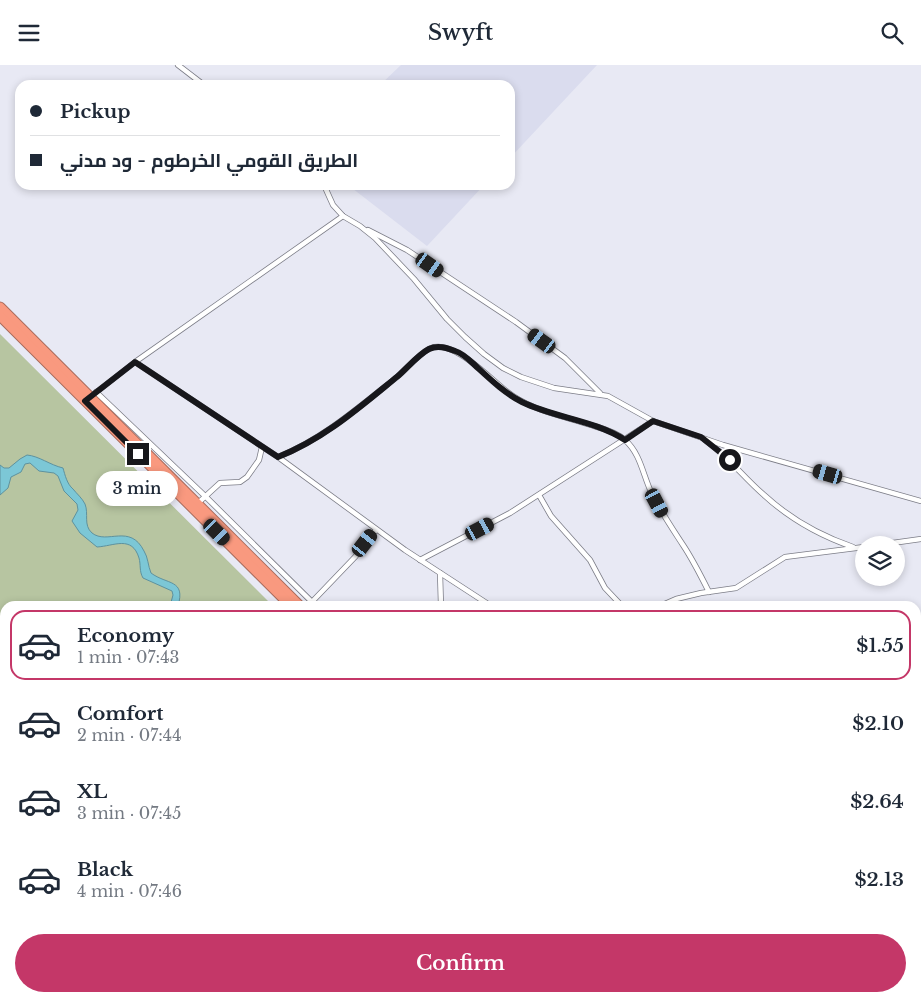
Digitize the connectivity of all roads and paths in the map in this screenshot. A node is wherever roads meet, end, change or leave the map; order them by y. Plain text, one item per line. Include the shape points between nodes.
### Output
1 (178, 65) edge
2 (198, 80) edge
3 (326, 190) edge
4 (343, 216) junction
5 (360, 226) junction
6 (0, 307) edge
7 (0, 316) edge
8 (135, 362) junction
9 (600, 394) junction
10 (91, 396) junction
11 (653, 421) junction
12 (701, 437) junction
13 (625, 440) junction
14 (262, 447) junction
15 (278, 457) junction
16 (539, 495) junction
17 (206, 497) junction
18 (921, 501) edge
19 (197, 504) junction
20 (376, 530) junction
21 (921, 539) edge
22 (905, 541) edge
23 (855, 547) joint
24 (420, 560) junction
25 (440, 573) junction
26 (709, 592) junction
27 (286, 601) edge
28 (295, 601) edge
29 (307, 601) edge
30 (313, 601) edge
31 (441, 601) edge
32 (483, 601) edge
33 (617, 601) edge
34 (671, 601) edge

1 - 2 street
3 - 4 street
4 - 5 street
4 - 8 street
5 - 9 street via 407,250 516,323 565,358
5 - 9 street via 484,354 521,377 554,388
6 - 10 highway
7 - 10 highway
8 - 10 street
8 - 14 street
9 - 11 street via 615,398
10 - 17 street
10 - 19 highway
10 - 27 highway
11 - 12 street
11 - 13 street
12 - 18 street
12 - 23 street via 723,453 781,509 832,539
13 - 15 street via 522,401 459,352 435,347 328,431
13 - 16 street
13 - 26 street
14 - 15 street
14 - 17 street via 259,460 247,477 240,482 220,483
15 - 20 street
16 - 24 street
16 - 33 street via 551,516 590,560 605,588
17 - 19 street
17 - 29 street
19 - 28 highway
20 - 24 street
20 - 30 street
21 - 22 street
23 - 26 street via 784,557 736,588
24 - 25 street
25 - 31 street
25 - 32 street
26 - 34 street

